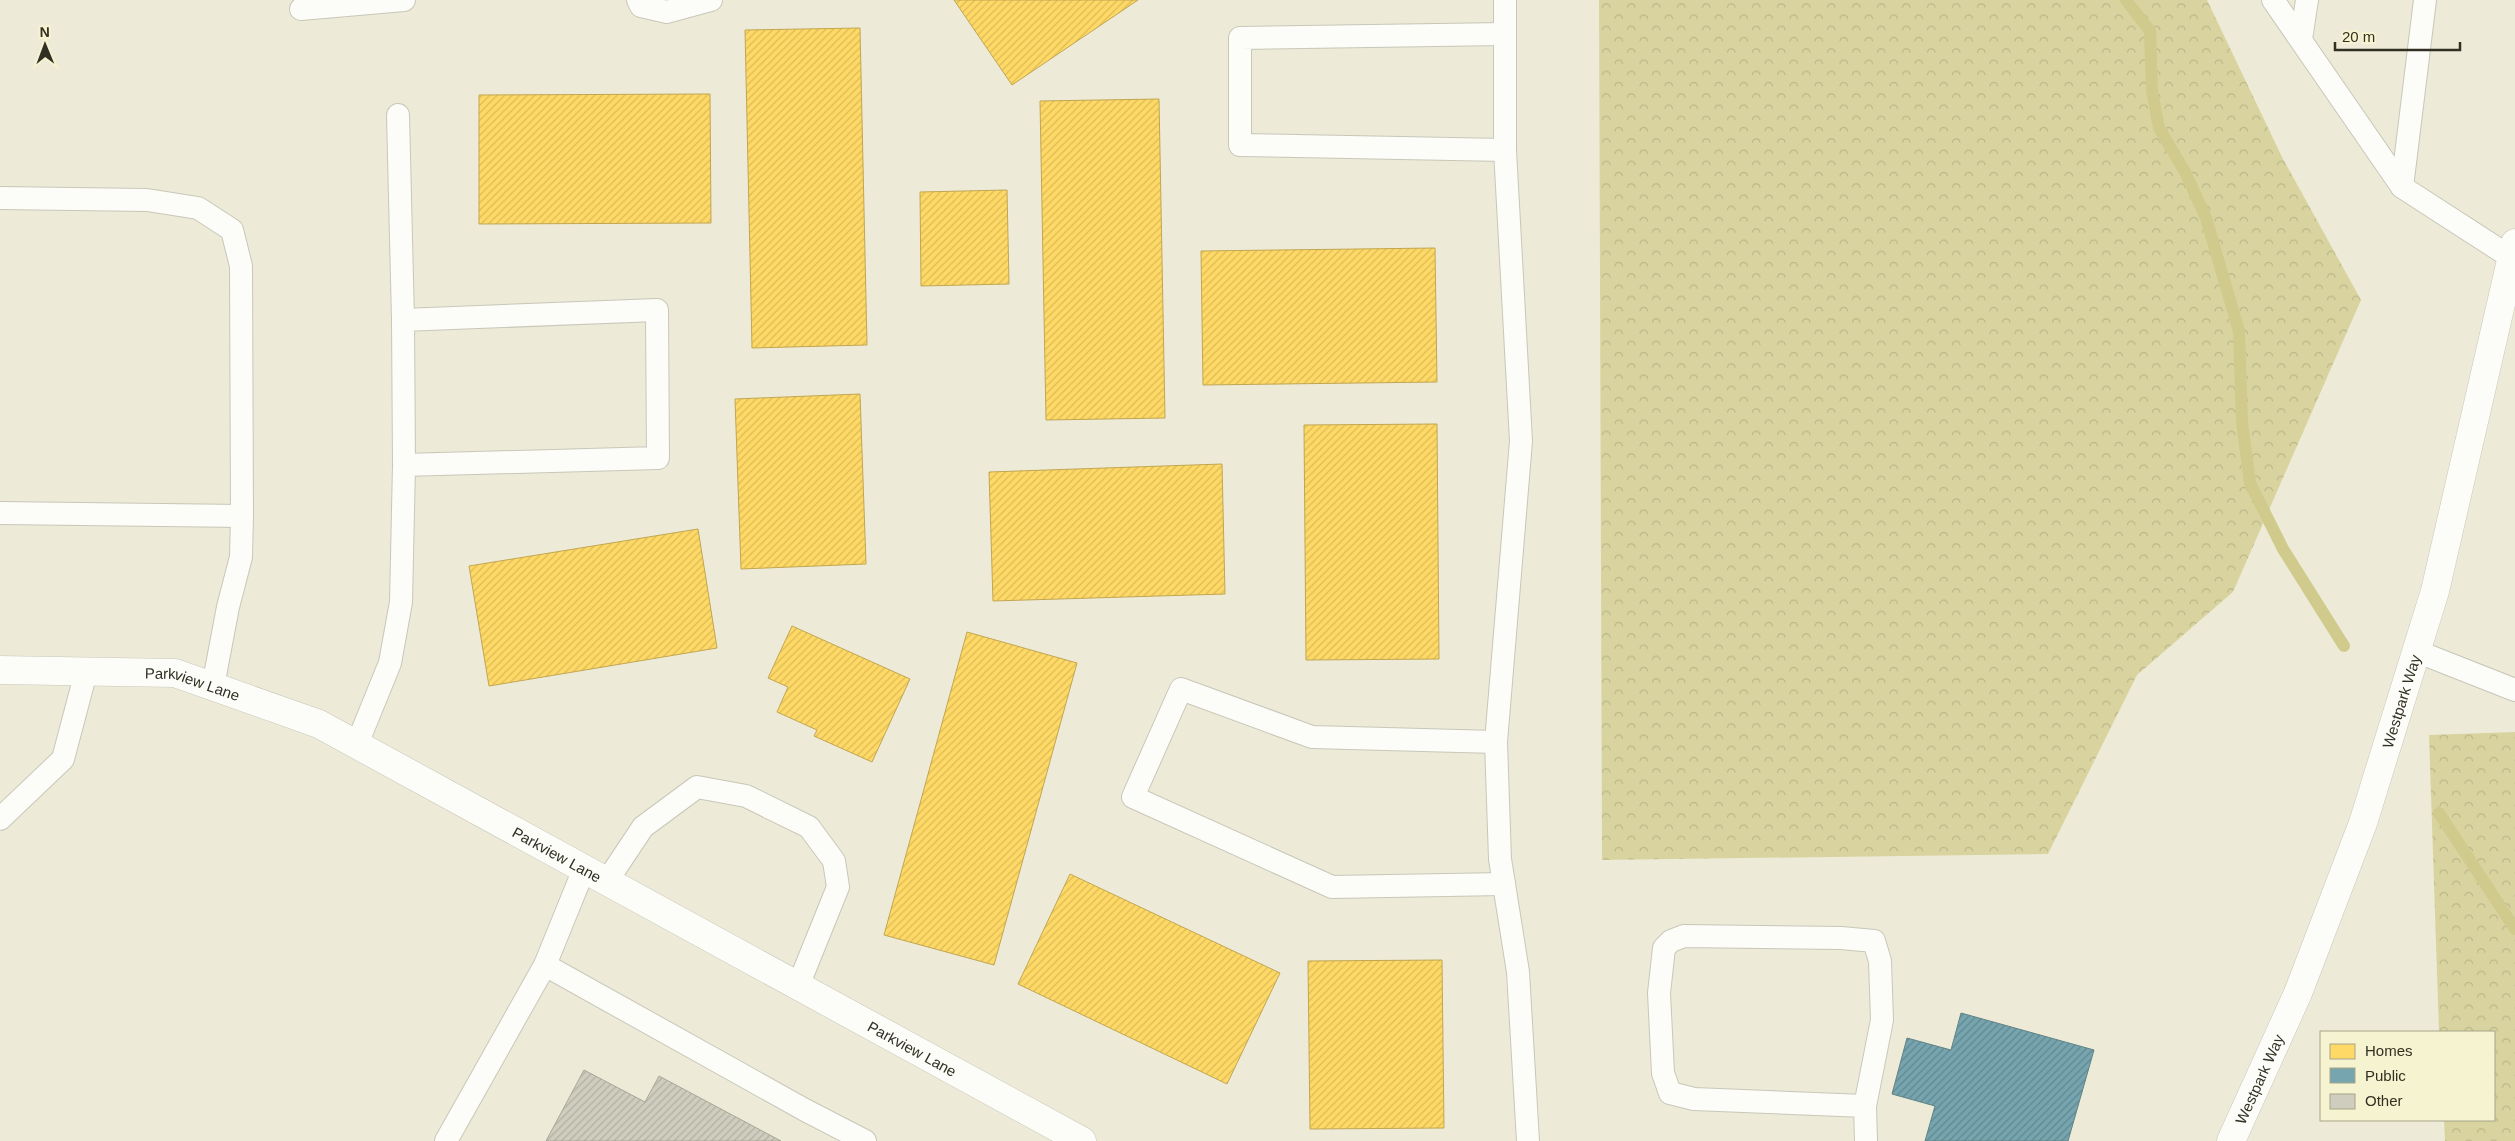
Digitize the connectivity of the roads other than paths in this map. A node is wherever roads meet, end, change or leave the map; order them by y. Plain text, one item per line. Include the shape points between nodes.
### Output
1 (404, 0) edge
2 (638, 0) edge
3 (711, 0) edge
4 (1504, 0) edge
5 (2274, 0) edge
6 (2307, 0) edge
7 (2425, 0) edge
8 (301, 9) dead end
9 (1504, 34) junction
10 (2301, 39) junction
11 (398, 115) dead end
12 (1505, 150) junction
13 (2402, 186) junction
14 (0, 198) edge
15 (2514, 254) edge
16 (403, 320) junction
17 (404, 465) junction
18 (0, 513) edge
19 (242, 516) junction
20 (2416, 651) junction
21 (0, 670) edge
22 (86, 672) junction
23 (213, 686) junction
24 (2515, 690) edge
25 (1496, 742) junction
26 (357, 744) junction
27 (0, 819) edge
28 (596, 875) junction
29 (1504, 884) junction
30 (545, 965) junction
31 (798, 986) junction
32 (1865, 1106) junction
33 (446, 1141) edge
34 (865, 1141) edge
35 (1082, 1141) edge
36 (1528, 1141) edge
37 (1866, 1141) edge
38 (2231, 1141) edge

1 - 8 lane
2 - 3 lane via 641,6 667,12
4 - 9 lane
5 - 10 lane
6 - 10 lane
7 - 13 lane
9 - 12 lane
9 - 12 lane via 1240,38 1240,145
10 - 13 lane
11 - 16 lane
12 - 25 lane via 1521,441
13 - 15 lane
14 - 19 lane via 147,200 198,208 232,230 241,266
15 - 20 street, Westpark Way via 2435,592
16 - 17 lane
16 - 17 lane via 657,310 658,458
17 - 26 lane via 401,602 390,663
18 - 19 lane
19 - 23 lane via 241,556
20 - 24 lane
20 - 38 street, Westpark Way via 2363,824 2298,993
21 - 22 street, Parkview Lane
22 - 23 street, Parkview Lane via 174,673
22 - 27 lane via 63,759
23 - 26 street, Parkview Lane via 320,724
25 - 29 lane via 1500,859
25 - 29 lane via 1312,738 1181,689 1133,797 1332,887
26 - 28 street, Parkview Lane
28 - 30 lane
28 - 31 street, Parkview Lane
28 - 31 lane via 643,826 697,787 746,796 810,827 834,860 838,887
29 - 36 lane via 1518,972
30 - 33 lane
30 - 34 lane via 796,1106
31 - 35 street, Parkview Lane
32 - 32 lane via 1882,1020 1880,961 1874,941 1684,936 1664,948 1659,993 1663,1073 1670,1093 1694,1099
32 - 37 lane

